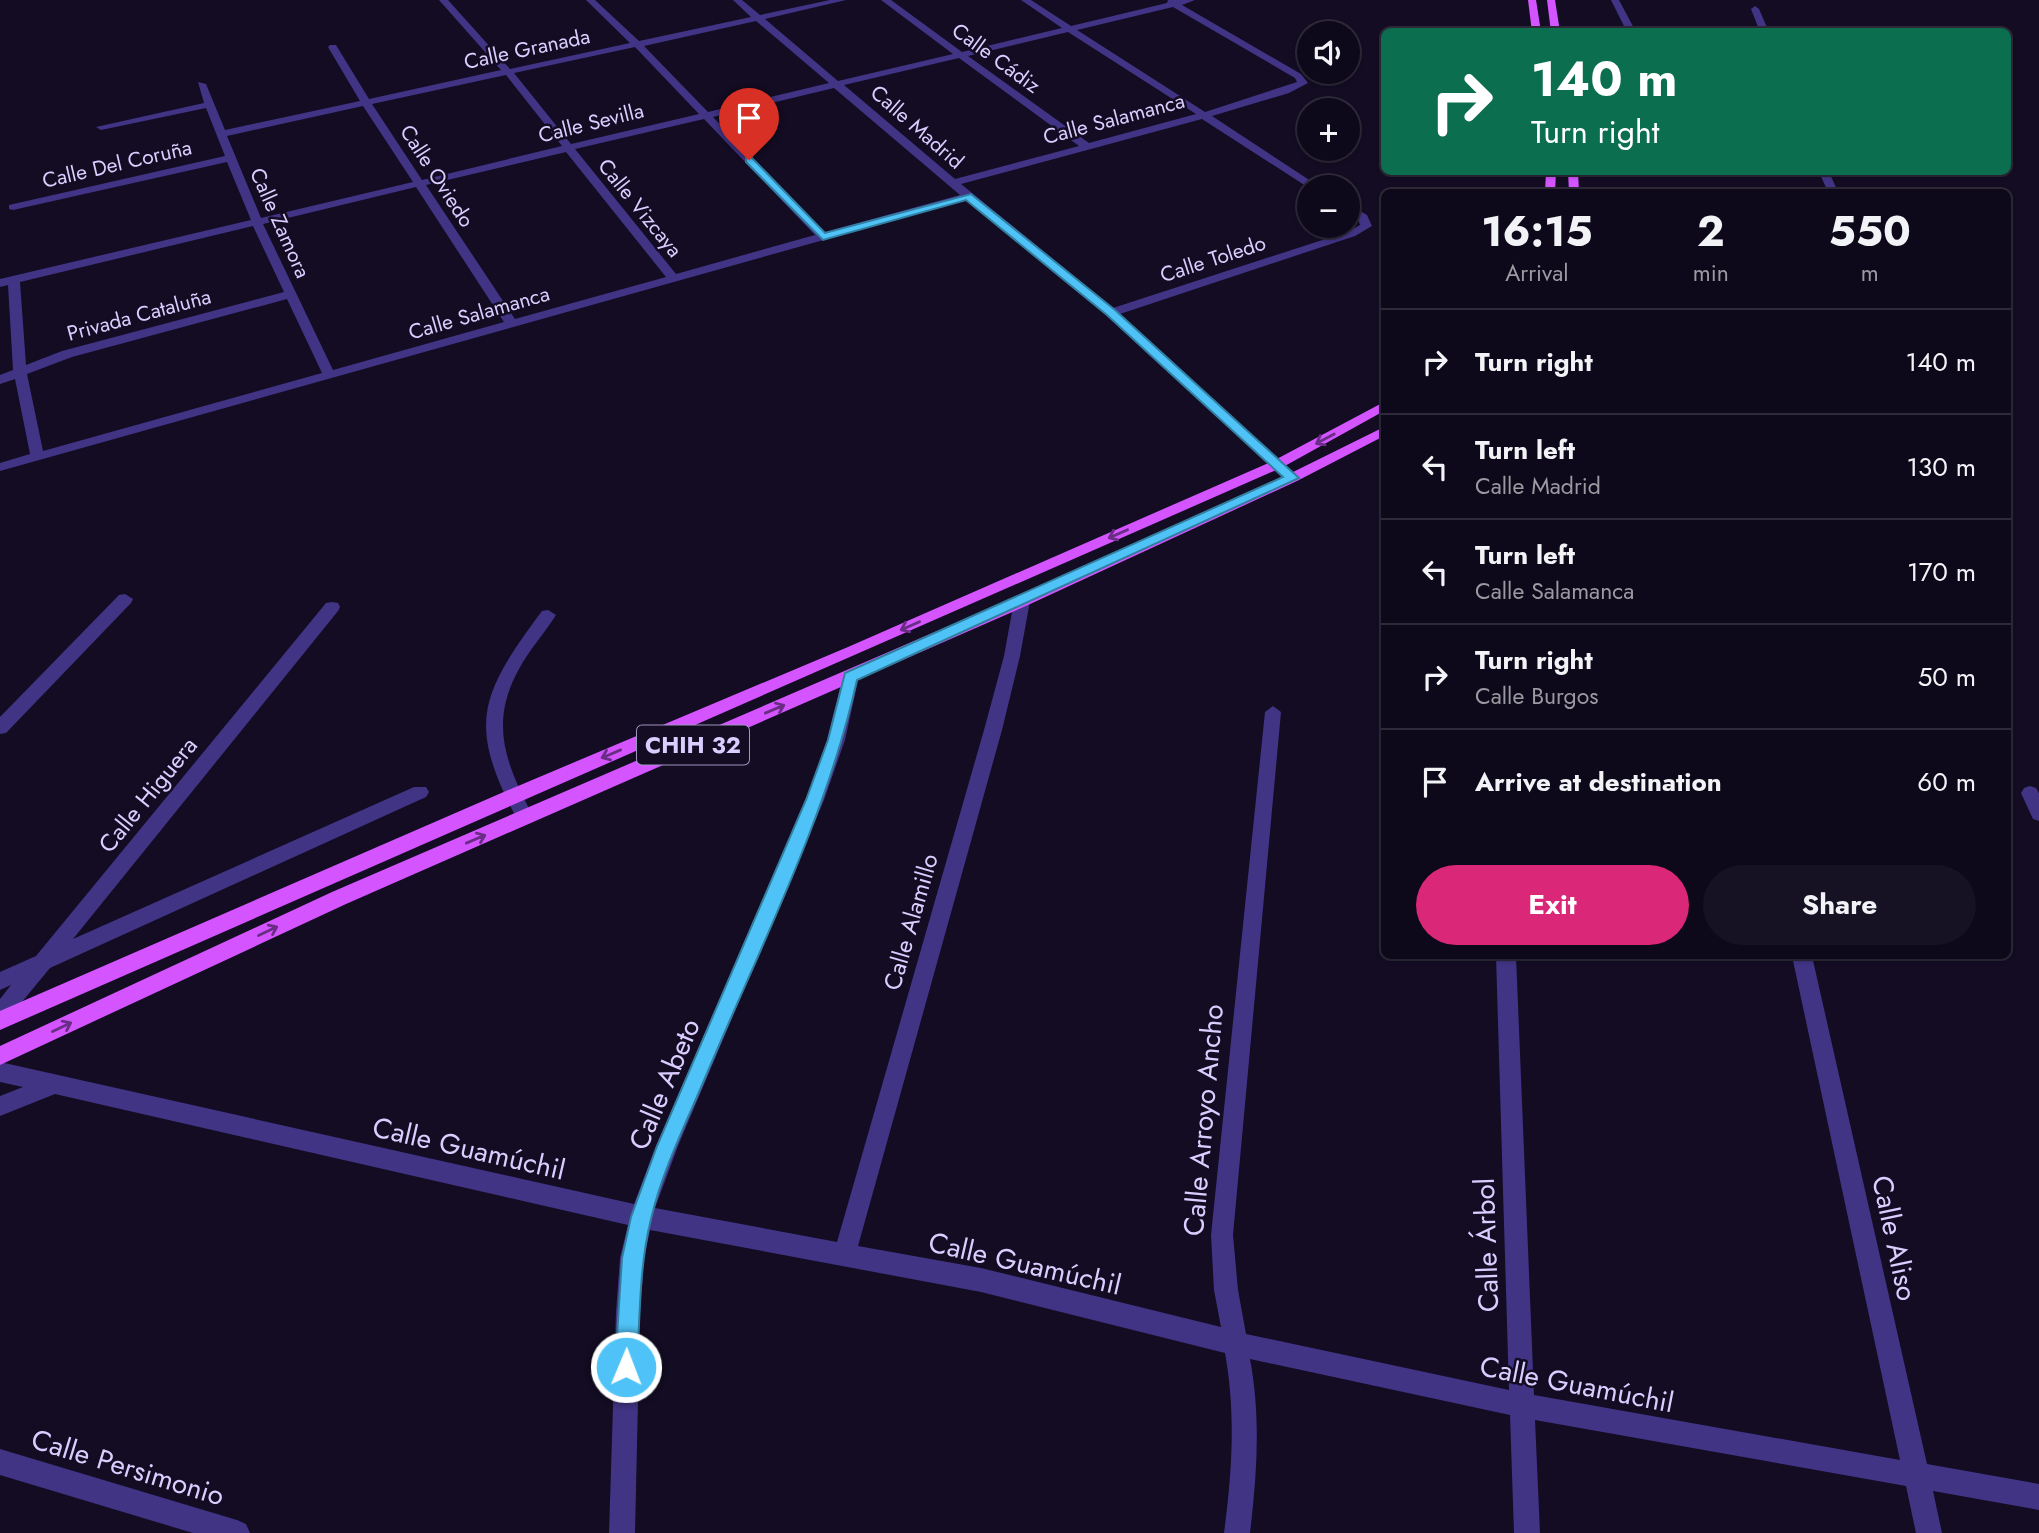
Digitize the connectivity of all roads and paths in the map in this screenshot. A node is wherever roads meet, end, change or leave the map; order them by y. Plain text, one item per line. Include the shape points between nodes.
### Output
1 (443, 0) edge
2 (590, 0) edge
3 (737, 0) edge
4 (842, 0) edge
5 (885, 0) edge
6 (1025, 0) edge
7 (1191, 0) edge
8 (1532, 0) edge
9 (1551, 0) edge
10 (1615, 0) edge
11 (1171, 2) edge
12 (1755, 9) dead end
13 (759, 19) junction
14 (1536, 28) edge
15 (1555, 28) edge
16 (1630, 28) edge
17 (1763, 28) edge
18 (1070, 29) junction
19 (637, 44) junction
20 (332, 47) dead end
21 (957, 55) junction
22 (508, 72) junction
23 (837, 83) junction
24 (201, 84) dead end
25 (366, 103) junction
26 (208, 105) junction
27 (704, 115) junction
28 (1201, 116) junction
29 (101, 127) dead end
30 (220, 134) junction
31 (1086, 146) junction
32 (567, 149) junction
33 (229, 158) junction
34 (1297, 176) edge
35 (953, 183) junction
36 (419, 184) junction
37 (968, 196) junction
38 (13, 207) dead end
39 (1360, 215) edge
40 (257, 222) junction
41 (1360, 229) edge
42 (823, 237) junction
43 (1339, 238) edge
44 (673, 278) junction
45 (7, 281) edge
46 (291, 294) junction
47 (1111, 313) junction
48 (512, 324) junction
49 (20, 371) junction
50 (330, 376) junction
51 (0, 380) edge
52 (1381, 408) edge
53 (1381, 433) edge
54 (37, 456) junction
55 (1278, 464) junction
56 (0, 467) edge
57 (1292, 478) junction
58 (125, 599) dead end
59 (1022, 601) junction
60 (332, 607) dead end
61 (548, 615) dead end
62 (851, 677) junction
63 (1273, 712) dead end
64 (0, 727) edge
65 (420, 792) dead end
66 (2030, 793) dead end
67 (512, 796) junction
68 (2039, 814) edge
69 (524, 818) junction
70 (1506, 959) edge
71 (1803, 959) edge
72 (44, 962) junction
73 (0, 981) edge
74 (0, 1014) edge
75 (0, 1021) edge
76 (0, 1056) edge
77 (0, 1072) edge
78 (54, 1085) junction
79 (0, 1106) edge
80 (641, 1217) junction
81 (844, 1256) junction
82 (1234, 1343) junction
83 (1521, 1405) junction
84 (0, 1462) edge
85 (1917, 1476) junction
86 (2039, 1497) edge
87 (237, 1533) edge
88 (622, 1533) edge
89 (1237, 1533) edge
90 (1527, 1533) edge
91 (1929, 1533) edge

1 - 22 street, Calle Vizcaya
2 - 19 street
3 - 13 street, Calle Madrid
4 - 13 street, Calle Granada
5 - 21 street, Calle Cádiz
6 - 18 street
7 - 11 street, Calle Sevilla
8 - 14 main road
9 - 15 main road
10 - 16 street
11 - 18 street, Calle Sevilla
11 - 28 street, Calle Salamanca via 1303,80 1286,91
12 - 17 street
13 - 19 street, Calle Granada
13 - 23 street, Calle Madrid
18 - 21 street, Calle Sevilla
18 - 28 street
19 - 22 street, Calle Granada
19 - 27 street
20 - 25 street, Calle Oviedo
21 - 23 street, Calle Sevilla
21 - 31 street, Calle Cádiz
22 - 25 street, Calle Granada
22 - 32 street, Calle Vizcaya
23 - 27 street, Calle Sevilla
23 - 35 street, Calle Madrid
24 - 26 street, Calle Zamora
25 - 30 street, Calle Granada
25 - 36 street, Calle Oviedo
26 - 29 street
26 - 30 street, Calle Zamora
27 - 32 street, Calle Sevilla
27 - 42 street
28 - 31 street, Calle Salamanca
28 - 34 street
30 - 33 street, Calle Zamora
31 - 35 street, Calle Salamanca
32 - 36 street, Calle Sevilla
32 - 44 street, Calle Vizcaya
33 - 38 street, Calle Del Coruña
33 - 40 street, Calle Zamora
35 - 37 street, Calle Madrid
36 - 40 street, Calle Sevilla
36 - 48 street, Calle Oviedo
37 - 42 street, Calle Salamanca
37 - 47 street, Calle Madrid
39 - 41 street, Calle Toledo via 1366,226
40 - 45 street, Calle Sevilla
40 - 46 street, Calle Zamora
42 - 44 street, Calle Salamanca
43 - 47 street, Calle Toledo
44 - 48 street, Calle Salamanca
45 - 49 street
46 - 49 street, Privada Cataluña via 67,354
46 - 50 street, Calle Zamora
47 - 55 street, Calle Madrid
48 - 50 street, Calle Salamanca
49 - 51 street, Privada Cataluña
49 - 54 street
50 - 54 street, Calle Salamanca
52 -> 55 main road, CHIH 32
53 - 57 main road, CHIH 32
54 - 56 street, Calle Salamanca
55 - 57 street, Calle Madrid
55 -> 67 main road, CHIH 32
57 - 59 main road, CHIH 32
58 - 64 street
59 - 62 main road, CHIH 32
59 - 81 street, Calle Alamillo via 993,730
60 - 72 street, Calle Higuera
61 - 67 street via 504,678 491,722 494,746
69 -> 62 main road, CHIH 32
62 - 80 street, Calle Abeto via 815,800
63 - 82 street, Calle Arroyo Ancho via 1222,1235
65 - 72 street
66 - 68 street
67 - 69 street
67 - 75 main road, CHIH 32
76 -> 69 main road, CHIH 32 via 339,898
70 - 83 street, Calle Árbol
71 - 85 street, Calle Aliso
72 - 73 street
72 - 74 street, Calle Higuera
77 - 78 street, Calle Guamúchil
78 - 79 street
78 - 80 street, Calle Guamúchil
80 - 81 street, Calle Guamúchil
80 - 88 street, Calle Abeto via 628,1312
81 - 82 street, Calle Guamúchil via 981,1280
82 - 83 street, Calle Guamúchil
82 - 89 street, Calle Arroyo Ancho via 1245,1415 1245,1467
83 - 85 street, Calle Guamúchil
83 - 90 street, Calle Árbol
84 - 87 street, Calle Persimonio
85 - 86 street, Calle Guamúchil
85 - 91 street, Calle Aliso

